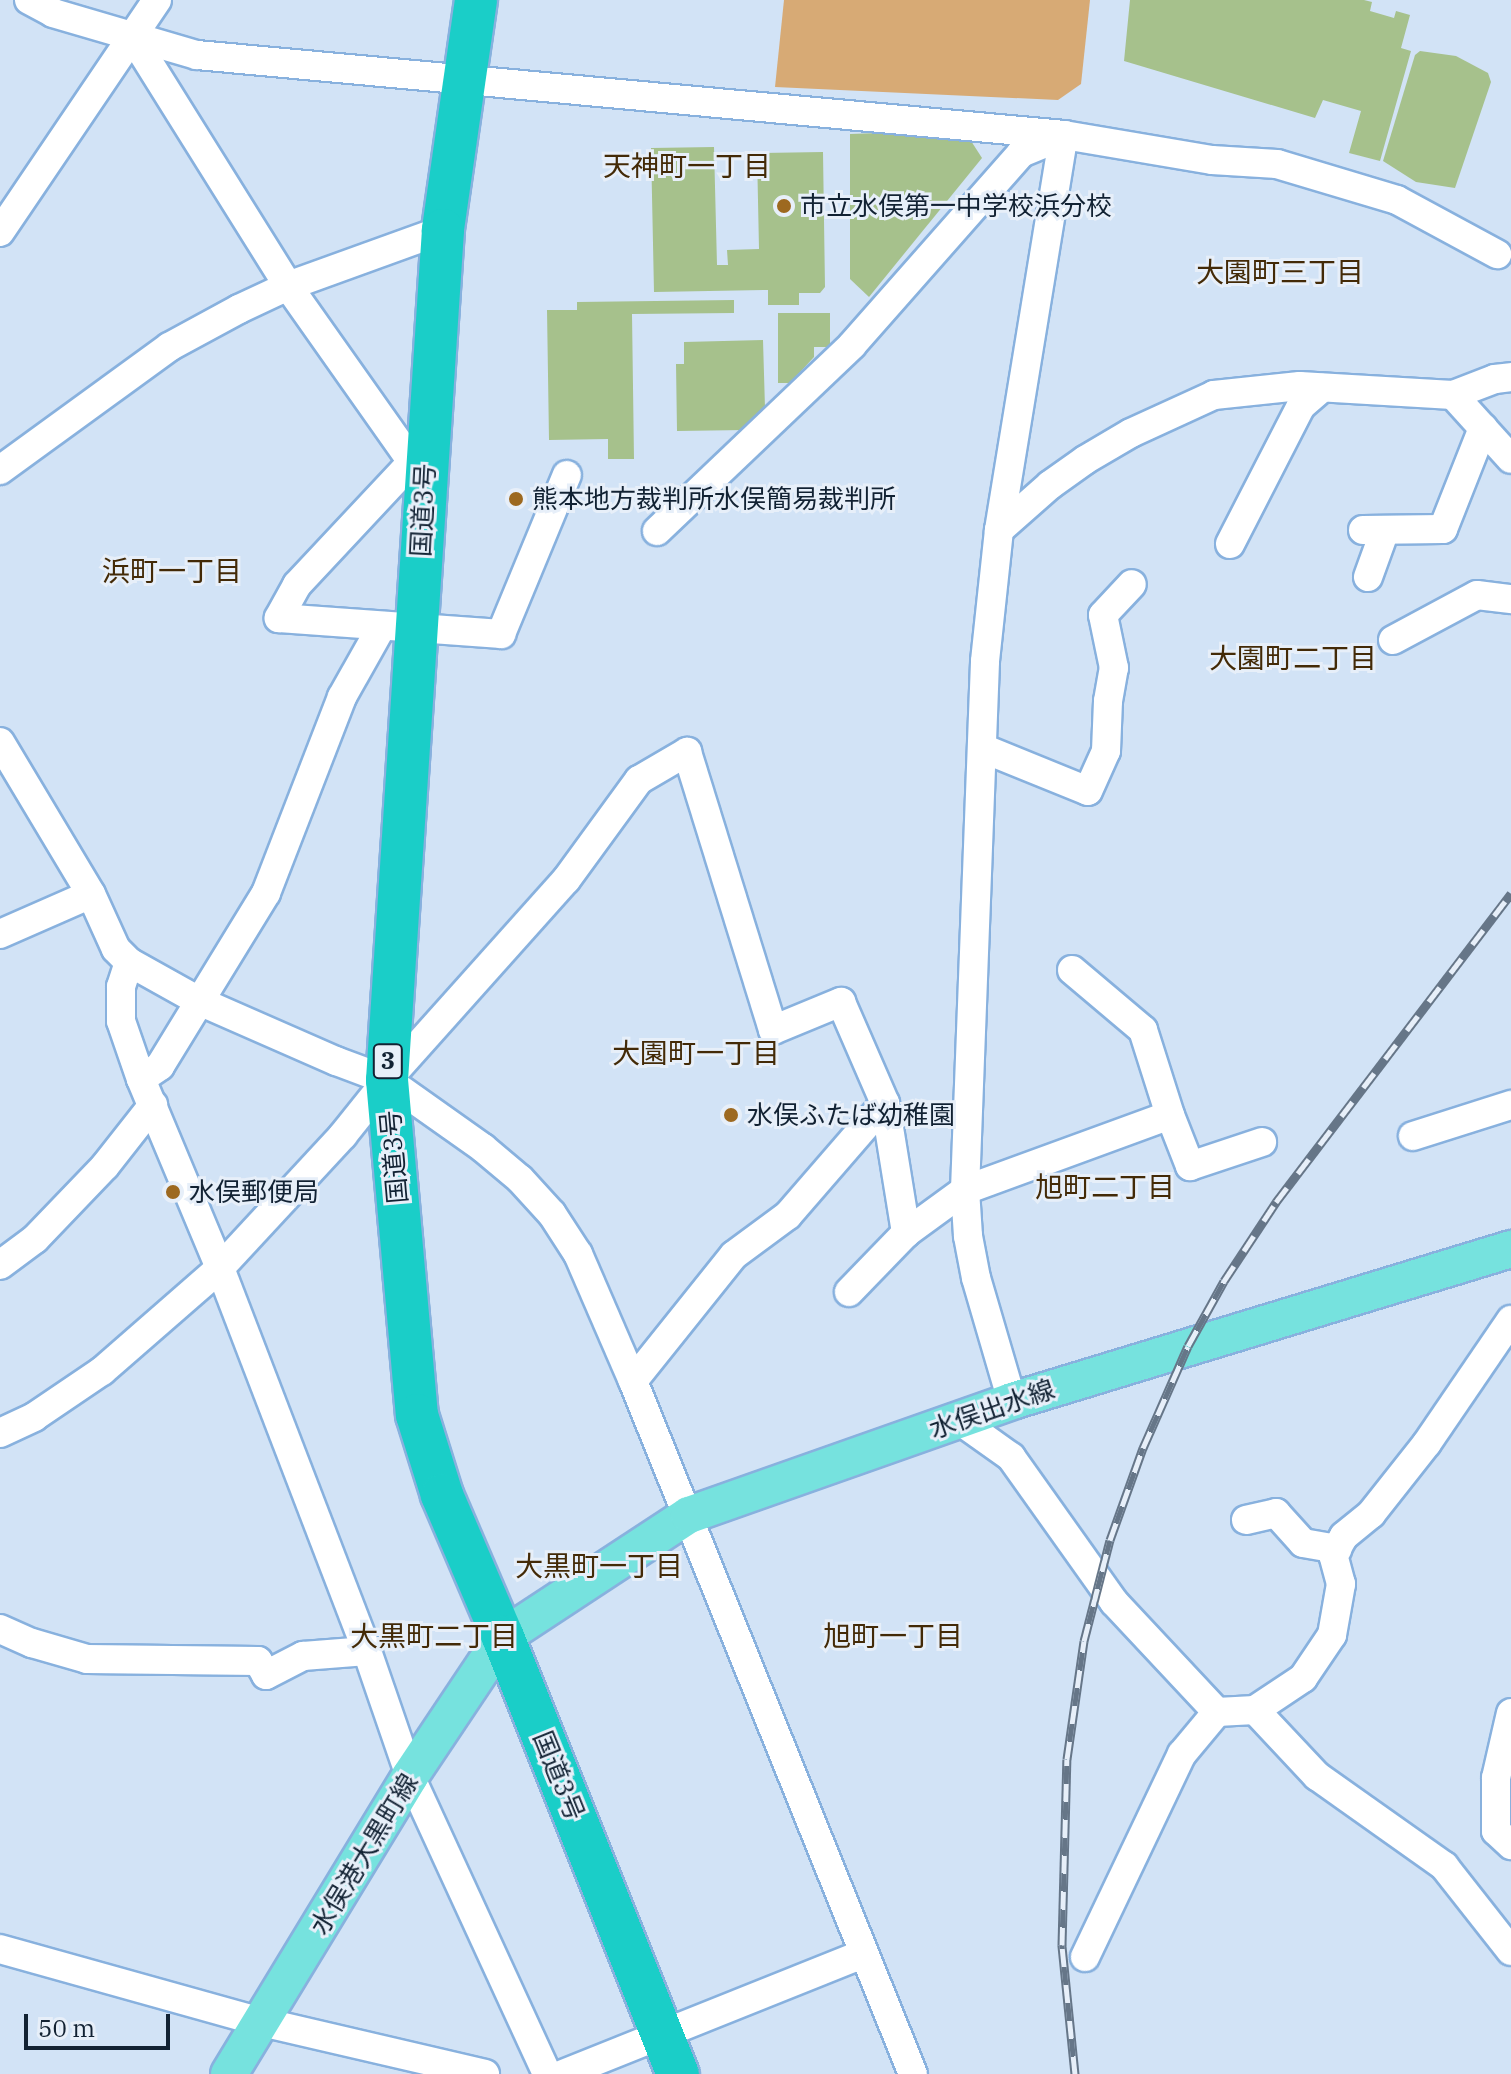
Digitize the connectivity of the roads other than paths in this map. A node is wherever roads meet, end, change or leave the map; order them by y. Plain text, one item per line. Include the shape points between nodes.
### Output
1 (29, 0) edge
2 (157, 0) edge
3 (476, 0) edge
4 (132, 36) junction
5 (463, 78) junction
6 (1064, 135) junction
7 (443, 230) junction
8 (0, 232) edge
9 (1497, 254) dead end
10 (288, 286) junction
11 (1511, 377) edge
12 (1322, 388) junction
13 (1453, 395) junction
14 (1483, 428) junction
15 (1511, 459) edge
16 (419, 460) junction
17 (0, 470) edge
18 (567, 475) dead end
19 (999, 530) junction
20 (657, 531) dead end
21 (1230, 544) dead end
22 (1368, 577) dead end
23 (1132, 584) dead end
24 (1511, 599) edge
25 (400, 627) junction
26 (1393, 640) dead end
27 (0, 742) edge
28 (982, 748) junction
29 (91, 894) junction
30 (0, 934) edge
31 (129, 962) junction
32 (1072, 970) dead end
33 (199, 1001) junction
34 (387, 1080) junction
35 (147, 1092) junction
36 (885, 1103) junction
37 (1511, 1105) edge
38 (1170, 1115) junction
39 (1413, 1136) dead end
40 (1262, 1142) dead end
41 (965, 1190) junction
42 (906, 1233) junction
43 (1511, 1249) edge
44 (0, 1265) edge
45 (220, 1268) junction
46 (849, 1292) dead end
47 (1511, 1320) edge
48 (633, 1381) junction
49 (1012, 1401) junction
50 (959, 1420) junction
51 (0, 1433) edge
52 (689, 1515) junction
53 (1246, 1520) dead end
54 (1337, 1549) junction
55 (0, 1629) edge
56 (503, 1637) junction
57 (367, 1651) junction
58 (1255, 1710) junction
59 (1217, 1712) junction
60 (1511, 1713) edge
61 (410, 1776) junction
62 (1511, 1845) edge
63 (0, 1949) edge
64 (1511, 1951) edge
65 (863, 1954) junction
66 (1085, 1957) dead end
67 (262, 2022) junction
68 (662, 2033) junction
69 (412, 2066) edge
70 (229, 2074) edge
71 (485, 2074) edge
72 (547, 2074) edge
73 (563, 2074) edge
74 (678, 2074) edge
75 (913, 2074) edge

1 - 4 street via 53,13
2 - 4 street
3 - 5 highway, 国道3号 / 3
4 - 5 street via 197,55
4 - 8 street
4 - 10 street
5 - 6 street
5 - 7 highway, 国道3号 / 3
6 - 9 street via 1212,160 1277,164 1397,200
6 - 19 street
6 - 20 street via 1021,153 852,345
7 - 10 street
7 - 16 highway, 国道3号 / 3
10 - 16 street
10 - 17 street via 169,347
11 - 13 street
12 - 13 street
12 - 19 street via 1214,395 1085,460
12 - 21 street via 1301,406
13 - 14 street
14 - 15 street
14 - 22 street via 1443,529 1374,530
16 - 25 highway, 国道3号 / 3
16 - 25 street via 297,585 279,618
18 - 25 street via 501,634
19 - 28 street
23 - 28 street via 1103,615 1114,668 1106,751 1088,791
24 - 26 street via 1477,595
25 - 33 street via 342,697 266,893
25 - 34 highway, 国道3号 / 3
27 - 29 street
28 - 41 street
29 - 30 street
29 - 31 street via 116,949
31 - 33 street
31 - 35 street via 121,987 121,1021
32 - 38 street via 1143,1030
33 - 34 street
33 - 35 street
34 - 36 street via 566,880 639,780 687,752 773,1030 841,1002
34 - 45 street
34 - 48 street via 483,1148 552,1214 578,1254
34 - 56 highway, 国道3号 / 3 via 417,1415 442,1495
35 - 44 street via 105,1166 35,1239
35 - 45 street
36 - 42 street
36 - 48 street via 788,1215 734,1255
37 - 39 street
38 - 40 street via 1190,1166
38 - 41 street
41 - 42 street
41 - 49 street via 976,1278
42 - 46 street
43 - 49 main road, 水俣出水線
45 - 51 street via 102,1371
45 - 57 street
47 - 54 street via 1427,1443
48 - 52 street
49 - 50 main road, 水俣出水線
50 - 52 main road, 水俣出水線
50 - 59 street via 1011,1457 1114,1602
52 - 56 main road, 水俣出水線
52 - 65 street
53 - 54 street via 1276,1513 1303,1543
54 - 58 street via 1333,1555 1341,1584 1332,1635 1303,1678
55 - 57 street via 87,1659 258,1661 266,1675 303,1656
56 - 61 main road, 水俣港大黒町線
56 - 68 highway, 国道3号 / 3
57 - 61 street
58 - 59 street
58 - 64 street via 1317,1776 1444,1866
59 - 66 street via 1182,1754
60 - 62 street via 1496,1778 1496,1831
61 - 67 main road, 水俣港大黒町線
61 - 72 street
63 - 67 street
65 - 68 street
65 - 75 street
67 - 69 street
67 - 70 main road, 水俣港大黒町線
68 - 73 street
68 - 74 highway, 国道3号 / 3
69 - 71 street

